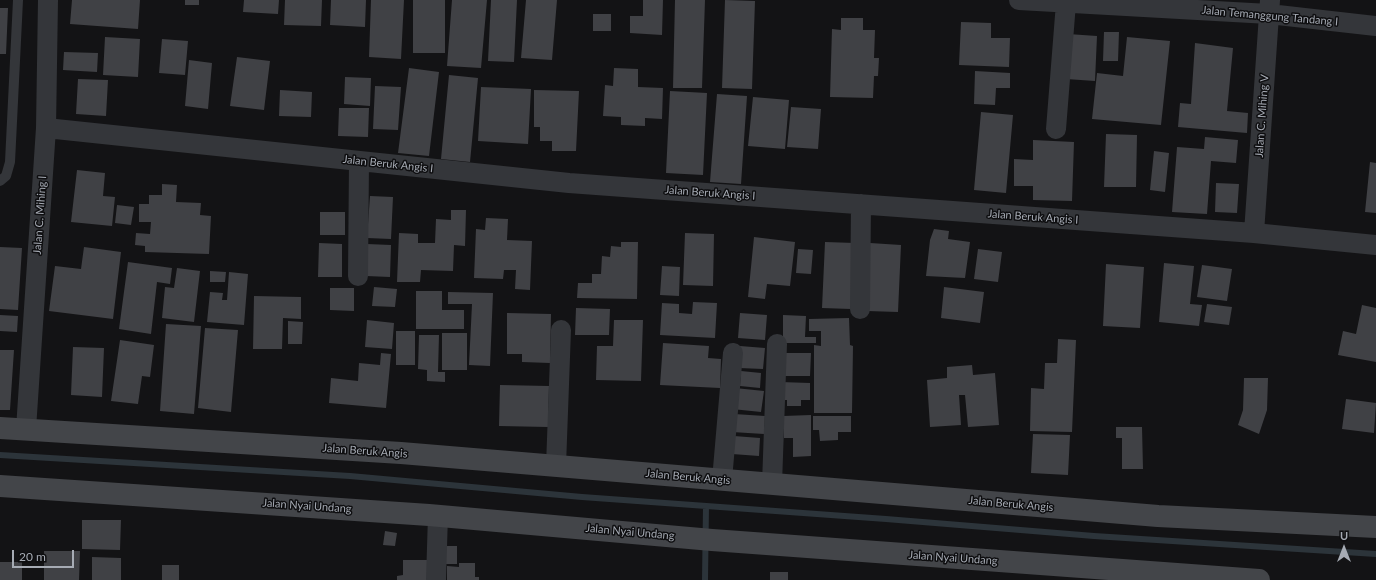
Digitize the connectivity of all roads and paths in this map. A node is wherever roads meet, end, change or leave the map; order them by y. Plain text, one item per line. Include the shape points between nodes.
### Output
1 (18, 0) edge
2 (48, 0) edge
3 (1019, 0) edge
4 (1066, 3) junction
5 (1269, 7) edge
6 (1376, 26) edge
7 (46, 128) junction
8 (1056, 129) dead end
9 (359, 160) junction
10 (0, 181) edge
11 (861, 204) junction
12 (1254, 233) junction
13 (1376, 245) edge
14 (358, 276) dead end
15 (860, 309) dead end
16 (561, 330) dead end
17 (777, 344) dead end
18 (733, 353) dead end
19 (0, 428) edge
20 (26, 429) junction
21 (556, 466) junction
22 (722, 480) junction
23 (772, 484) junction
24 (0, 486) edge
25 (438, 515) junction
26 (1376, 527) edge
27 (436, 580) edge
28 (1259, 580) edge

1 - 10 lane via 10,162 6,176
2 - 7 street, Jalan C. Mihing I
3 - 4 street, Jalan Temanggung Tandang I
4 - 5 street, Jalan Temanggung Tandang I
4 - 8 street
5 - 6 street, Jalan Temanggung Tandang I
5 - 12 street, Jalan C. Mihing V
7 - 9 street, Jalan Beruk Angis I
7 - 20 street, Jalan C. Mihing I
9 - 11 street, Jalan Beruk Angis I via 569,183
9 - 14 street
11 - 12 street, Jalan Beruk Angis I
11 - 15 street
12 - 13 street, Jalan Beruk Angis I
16 - 21 street
17 - 23 street
18 - 22 street
19 - 20 street, Jalan Beruk Angis
20 - 21 street, Jalan Beruk Angis via 393,452
21 - 22 street, Jalan Beruk Angis
22 - 23 street, Jalan Beruk Angis
23 - 26 street, Jalan Beruk Angis via 1158,516
24 - 25 street, Jalan Nyai Undang
25 - 27 street
25 - 28 street, Jalan Nyai Undang via 712,540

